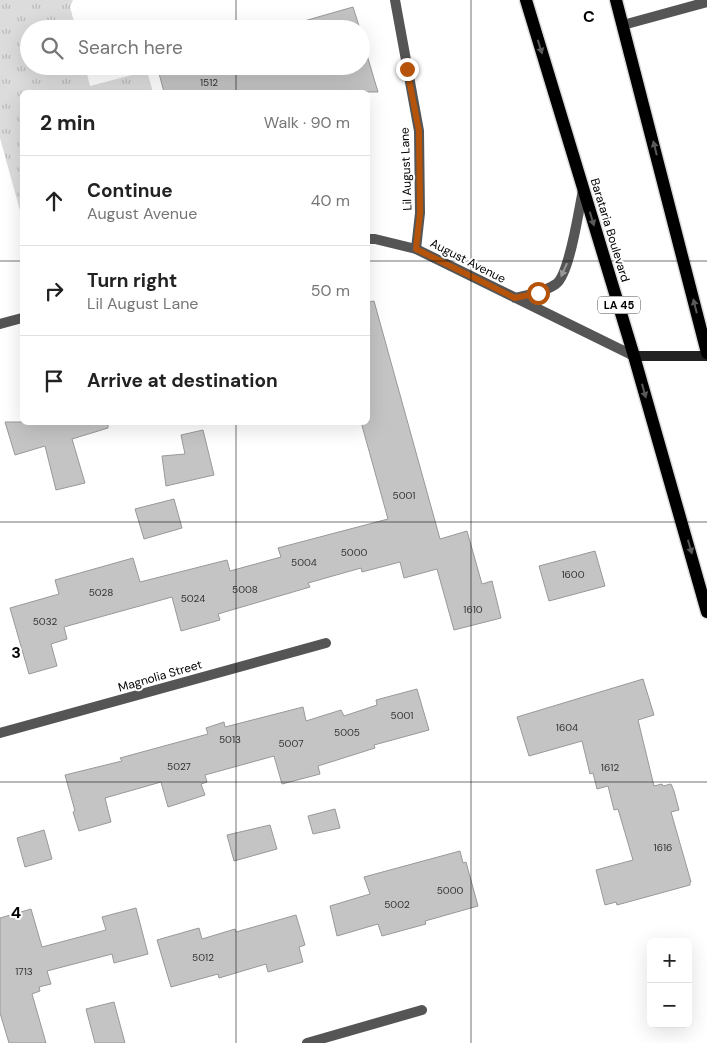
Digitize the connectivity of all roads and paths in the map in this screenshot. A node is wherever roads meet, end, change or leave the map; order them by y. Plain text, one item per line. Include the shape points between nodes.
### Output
1 (395, 0) edge
2 (526, 0) edge
3 (616, 0) edge
4 (707, 2) edge
5 (623, 25) junction
6 (583, 189) junction
7 (370, 239) edge
8 (416, 249) junction
9 (515, 298) junction
10 (20, 319) edge
11 (0, 324) edge
12 (707, 355) edge
13 (634, 356) junction
14 (707, 612) edge
15 (326, 643) dead end
16 (0, 733) edge
17 (422, 1010) dead end
18 (307, 1043) edge

1 - 8 street, Lil August Lane via 419,131 420,213
2 -> 6 main road, Barataria Boulevard / LA 45
3 - 5 main road
4 - 5 street
12 -> 5 main road
6 -> 9 street via 570,255 558,283 538,293
6 -> 13 main road, Barataria Boulevard / LA 45
7 - 8 street, August Avenue
8 - 9 street, August Avenue
9 - 13 street, August Avenue
10 - 11 street
12 - 13 main road
13 -> 14 main road, Barataria Boulevard / LA 45
15 - 16 street, Magnolia Street
17 - 18 street

